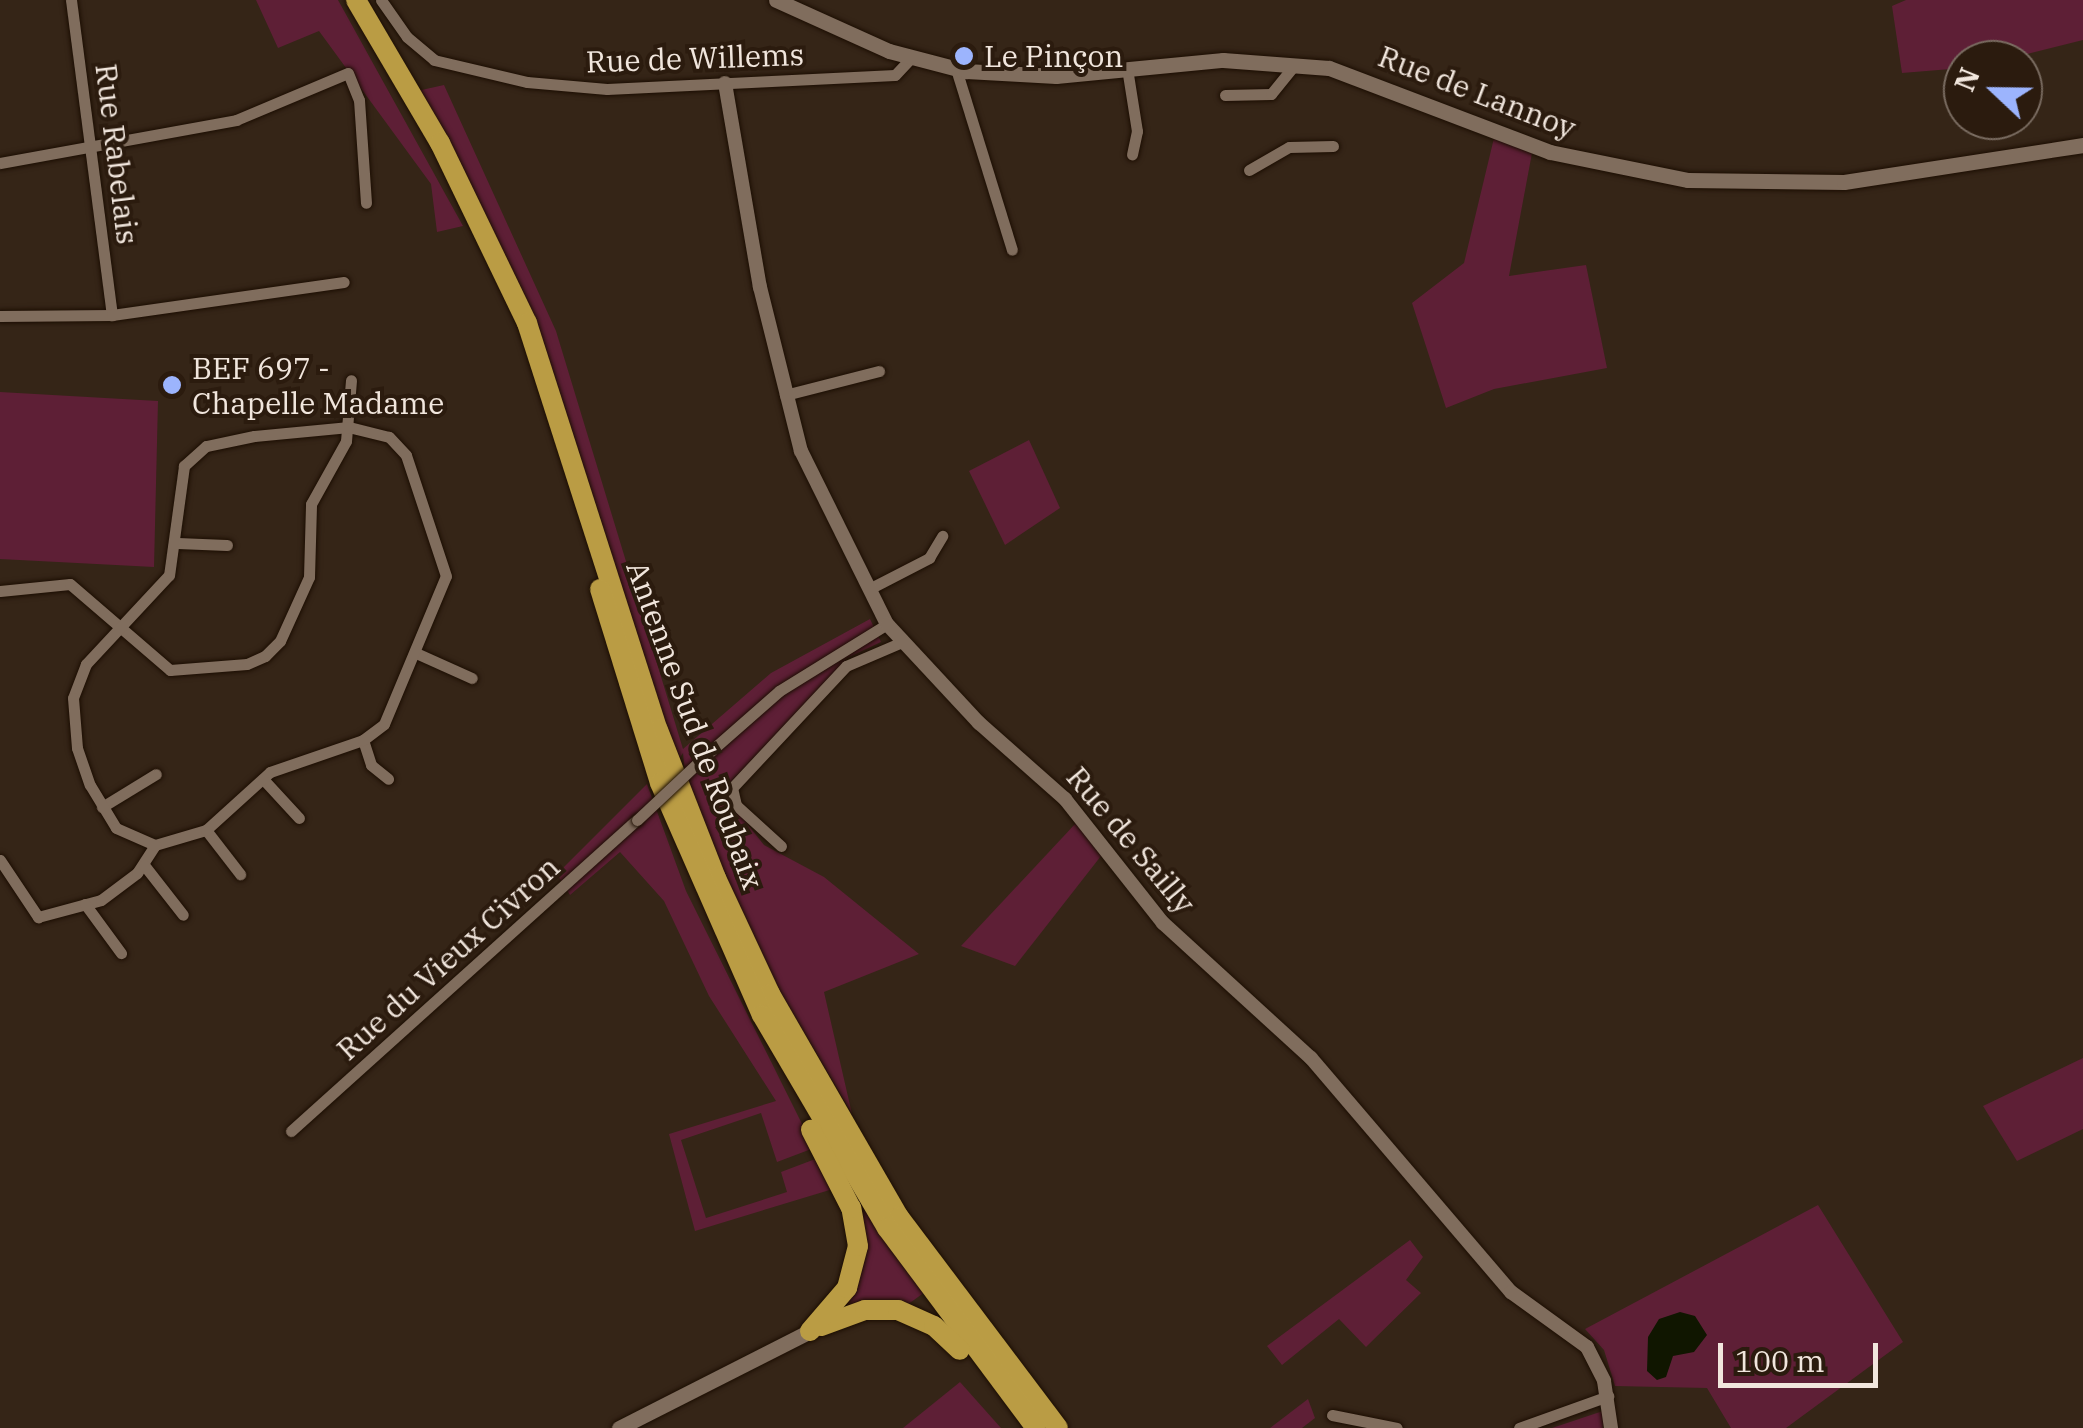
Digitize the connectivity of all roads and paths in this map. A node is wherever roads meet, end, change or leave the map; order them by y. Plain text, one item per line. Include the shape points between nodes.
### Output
1 (71, 0) edge
2 (347, 0) edge
3 (356, 0) edge
4 (381, 0) edge
5 (776, 0) edge
6 (911, 58) junction
7 (1295, 64) junction
8 (1127, 68) junction
9 (956, 69) junction
10 (725, 83) junction
11 (1225, 95) dead end
12 (2083, 145) edge
13 (1333, 146) dead end
14 (92, 151) junction
15 (1132, 154) dead end
16 (0, 163) edge
17 (1249, 170) dead end
18 (366, 203) dead end
19 (1012, 250) dead end
20 (344, 282) dead end
21 (112, 314) junction
22 (0, 316) edge
23 (880, 371) dead end
24 (351, 380) dead end
25 (786, 395) junction
26 (348, 427) junction
27 (942, 536) dead end
28 (177, 543) junction
29 (227, 545) dead end
30 (869, 589) junction
31 (0, 593) edge
32 (887, 624) junction
33 (120, 627) junction
34 (902, 642) junction
35 (416, 653) junction
36 (472, 678) dead end
37 (363, 740) junction
38 (156, 774) dead end
39 (262, 779) junction
40 (388, 779) dead end
41 (102, 806) junction
42 (299, 818) dead end
43 (206, 830) junction
44 (155, 845) junction
45 (781, 846) dead end
46 (0, 860) edge
47 (144, 865) junction
48 (240, 874) dead end
49 (86, 904) junction
50 (183, 915) dead end
51 (122, 953) dead end
52 (770, 1031) junction
53 (291, 1131) dead end
54 (810, 1331) junction
55 (1608, 1396) junction
56 (1332, 1415) dead end
57 (619, 1428) edge
58 (1024, 1428) edge
59 (1036, 1428) edge
60 (1058, 1428) edge
61 (1397, 1428) edge
62 (1519, 1428) edge
63 (1611, 1428) edge

1 - 14 street, Rue Rabelais
2 - 52 highway, Antenne Sud de Roubaix via 438,155 524,341 643,737 699,882
3 - 60 highway, Antenne Sud de Roubaix via 451,165 527,323 658,730 778,1010 905,1226
4 - 10 street, Rue de Willems via 407,37 450,66 593,89
5 - 6 main road, Rue de Lannoy
6 - 9 main road, Rue de Lannoy
6 - 10 street, Rue de Willems via 895,76
7 - 8 main road, Rue de Lannoy
7 - 11 street via 1272,94
7 - 12 main road, Rue de Lannoy via 1353,74 1550,152 1688,180 1844,182
8 - 9 main road, Rue de Lannoy via 1044,76
8 - 15 street via 1137,131
9 - 19 street
10 - 25 street, Rue de Sailly
13 - 17 street via 1289,147
14 - 16 street
14 - 18 street via 236,120 348,73 358,100
14 - 21 street, Rue Rabelais
20 - 21 street
21 - 22 street
23 - 25 street
24 - 26 street
25 - 30 street, Rue de Sailly via 805,462
26 - 28 street via 254,436 198,451 180,475
26 - 33 street via 342,452 313,496 309,577 274,649 247,664 170,670
26 - 35 street via 402,447 445,569 443,592
27 - 30 street via 930,558
28 - 29 street
28 - 33 street via 163,584
30 - 32 street, Rue de Sailly
31 - 33 street via 70,584
32 - 34 street, Rue de Sailly
32 - 53 street, Rue du Vieux Civron, bridge via 779,691
33 - 41 street via 80,672 72,698 80,759
34 - 45 street via 852,661 732,788 736,805
34 - 55 street, Rue de Sailly via 1064,799 1163,924 1311,1058 1511,1292 1587,1346
35 - 36 street
35 - 37 street via 388,718
37 - 39 street via 284,765
37 - 40 street via 371,765
38 - 41 street
39 - 42 street
39 - 43 street
41 - 44 street via 123,834
43 - 44 street
43 - 48 street
44 - 47 street
46 - 49 street via 38,917
47 - 49 street
47 - 50 street
49 - 51 street
52 - 54 highway via 782,1072 857,1229 847,1288
52 - 59 highway, Antenne Sud de Roubaix via 887,1228
54 - 57 main road
54 - 58 highway via 874,1309 922,1318 952,1340
55 - 62 street
55 - 63 street, Rue de Sailly
56 - 61 street

